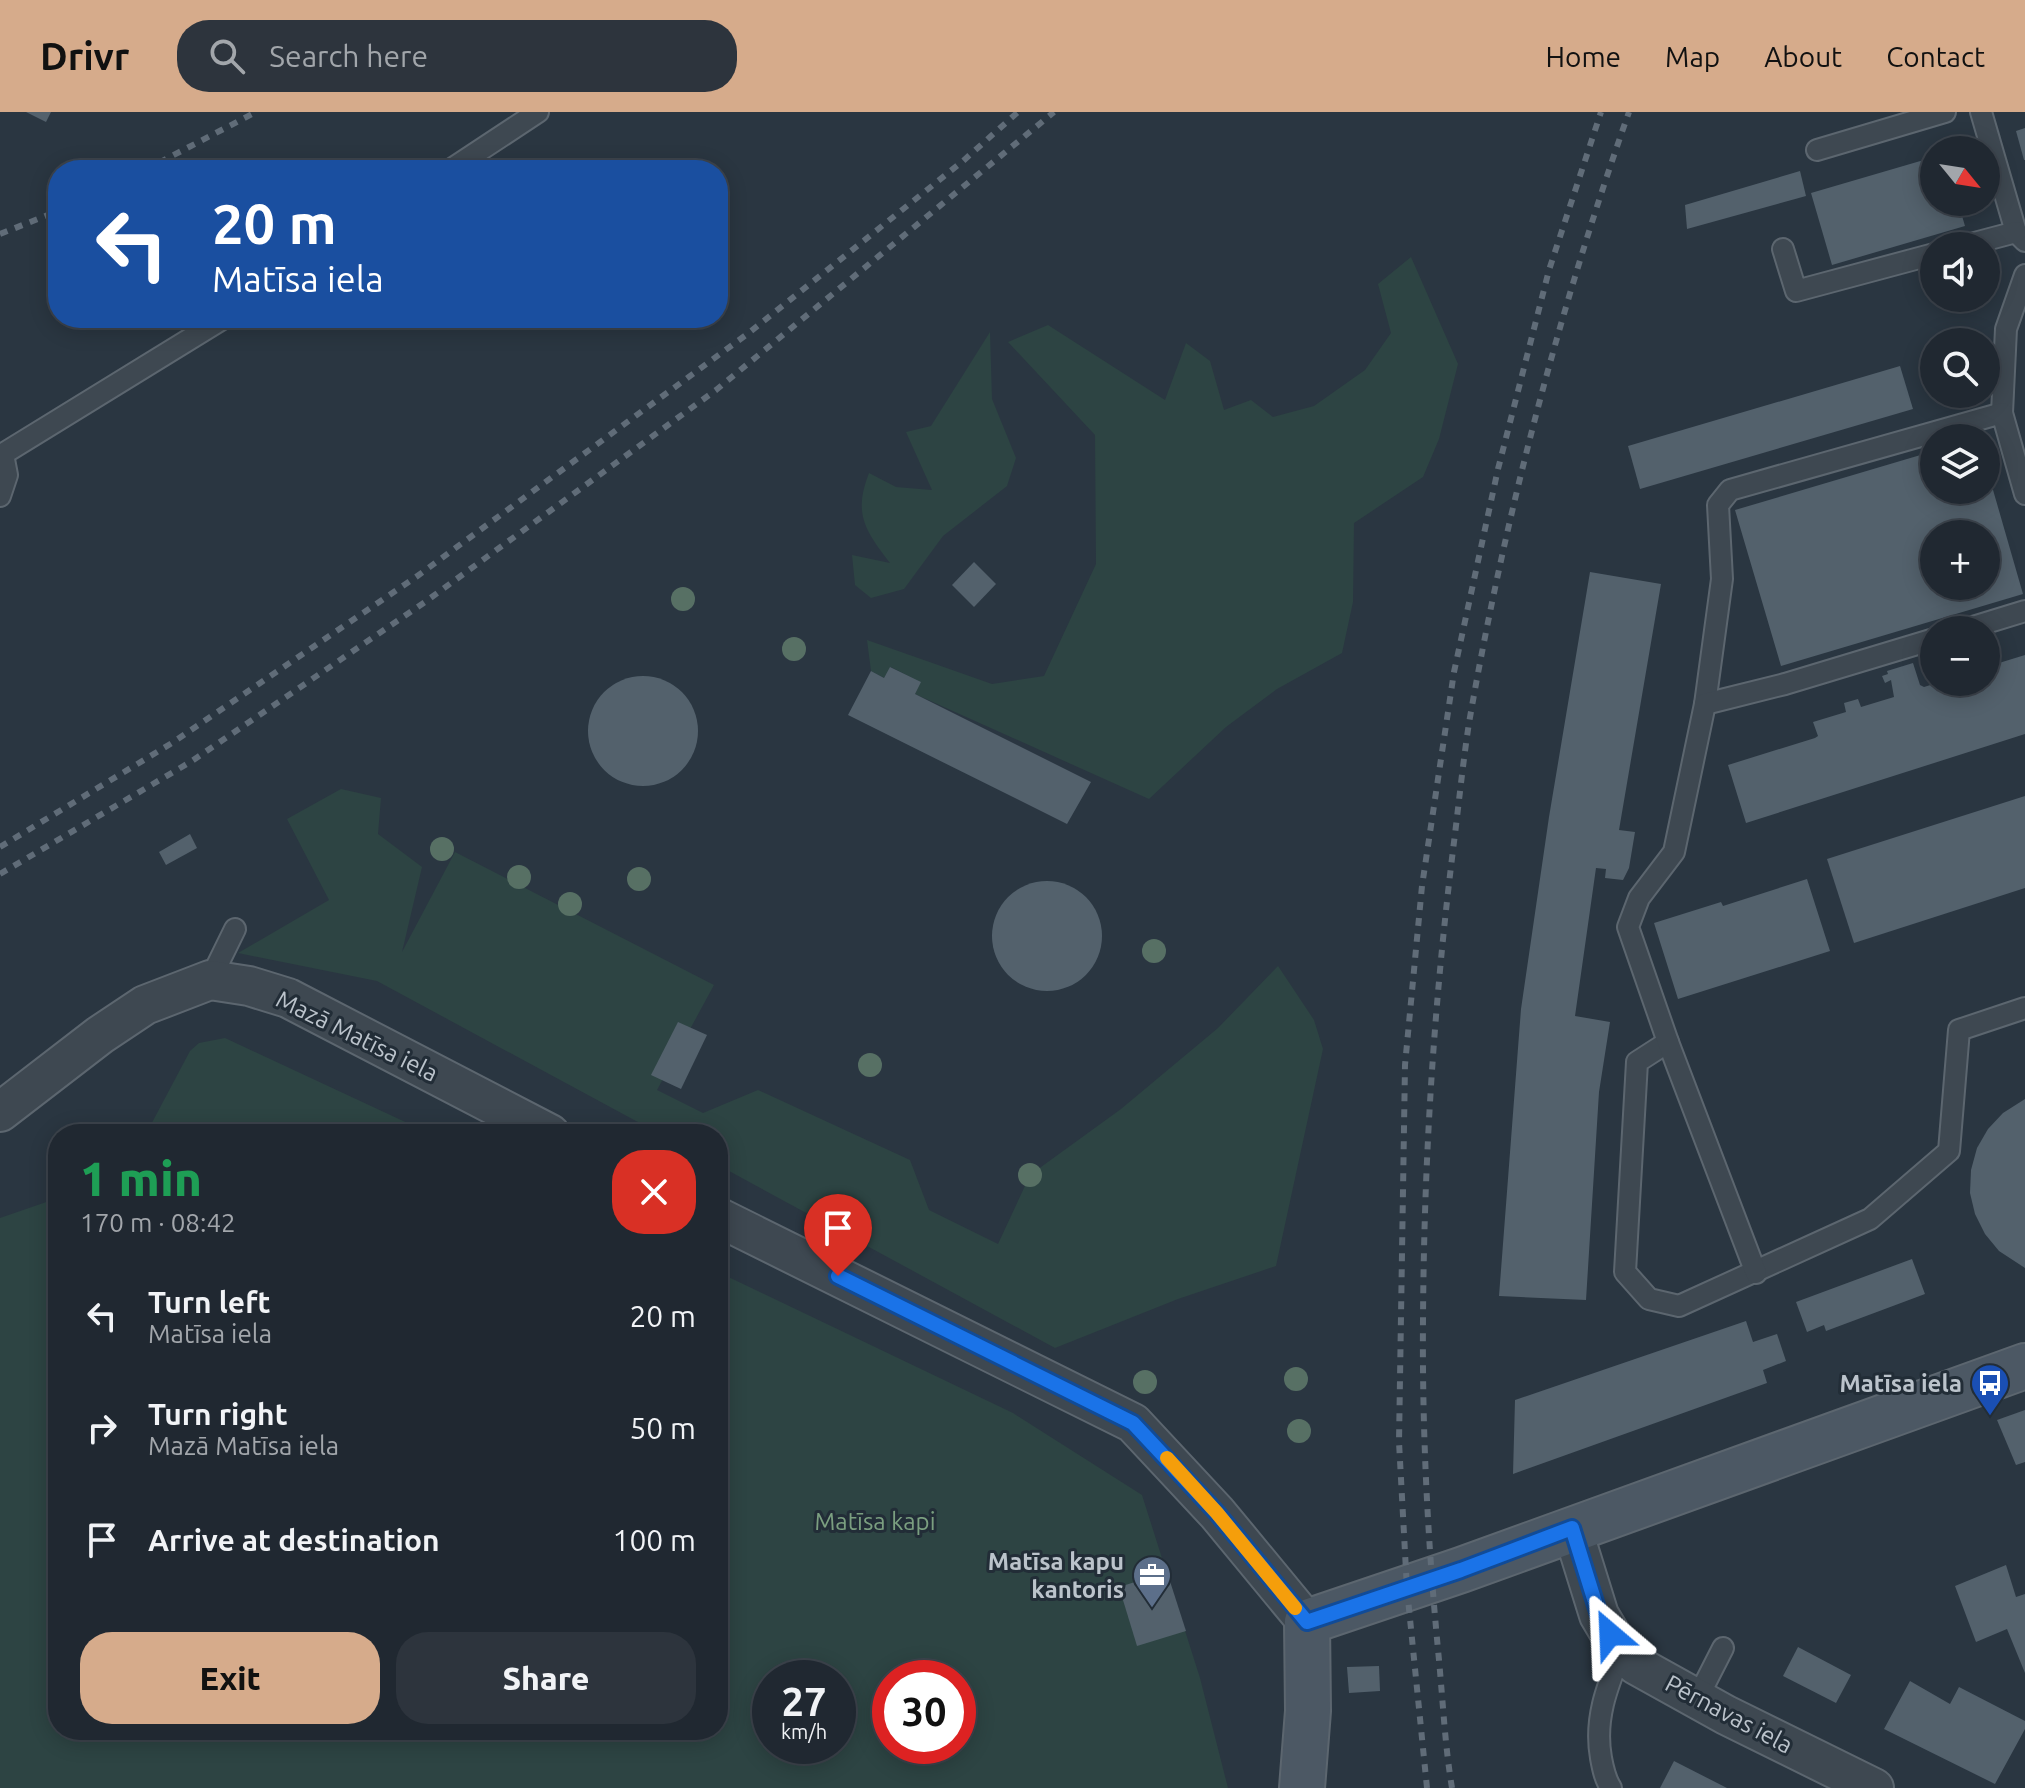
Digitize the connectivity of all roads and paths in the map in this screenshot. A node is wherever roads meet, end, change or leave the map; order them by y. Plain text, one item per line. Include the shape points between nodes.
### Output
1 (538, 112) edge
2 (1945, 112) edge
3 (1981, 112) edge
4 (1817, 150) dead end
5 (465, 160) edge
6 (2020, 236) edge
7 (2000, 240) edge
8 (1783, 249) dead end
9 (1920, 258) edge
10 (2025, 275) edge
11 (208, 328) edge
12 (2002, 413) junction
13 (2025, 494) edge
14 (0, 496) edge
15 (2025, 611) edge
16 (2000, 619) edge
17 (1920, 643) edge
18 (1705, 704) junction
19 (235, 929) dead end
20 (210, 980) junction
21 (2025, 1008) edge
22 (1668, 1042) junction
23 (0, 1112) edge
24 (531, 1124) edge
25 (728, 1222) edge
26 (1756, 1273) junction
27 (2025, 1366) edge
28 (1572, 1528) junction
29 (1307, 1622) junction
30 (1723, 1648) dead end
31 (1621, 1652) junction
32 (1697, 1699) junction
33 (1302, 1788) edge
34 (1611, 1788) edge
35 (1874, 1788) edge

1 - 5 lane
2 - 4 lane
3 - 6 lane
6 - 7 lane
8 - 9 lane via 1796,291
10 - 12 lane via 2006,329
11 - 14 lane via 3,454 7,475
12 - 13 lane
12 - 18 lane via 1730,490 1718,505 1722,579
15 - 16 lane
17 - 18 lane
18 - 22 lane via 1674,852 1639,898 1628,927
19 - 20 lane
20 - 23 street, Mazā Matīsa iela via 145,1005
20 - 24 street, Mazā Matīsa iela via 288,998
21 - 26 lane via 1959,1030 1949,1151 1870,1219
22 - 26 lane
22 - 26 lane via 1637,1062 1625,1272 1649,1299 1679,1306
25 - 29 street via 1133,1423
27 - 28 street
28 - 29 street
28 - 31 street, Pērnavas iela via 1599,1615
29 - 33 street
30 - 32 lane
31 - 32 street, Pērnavas iela
31 - 34 lane via 1600,1709 1598,1741
32 - 35 street, Pērnavas iela

